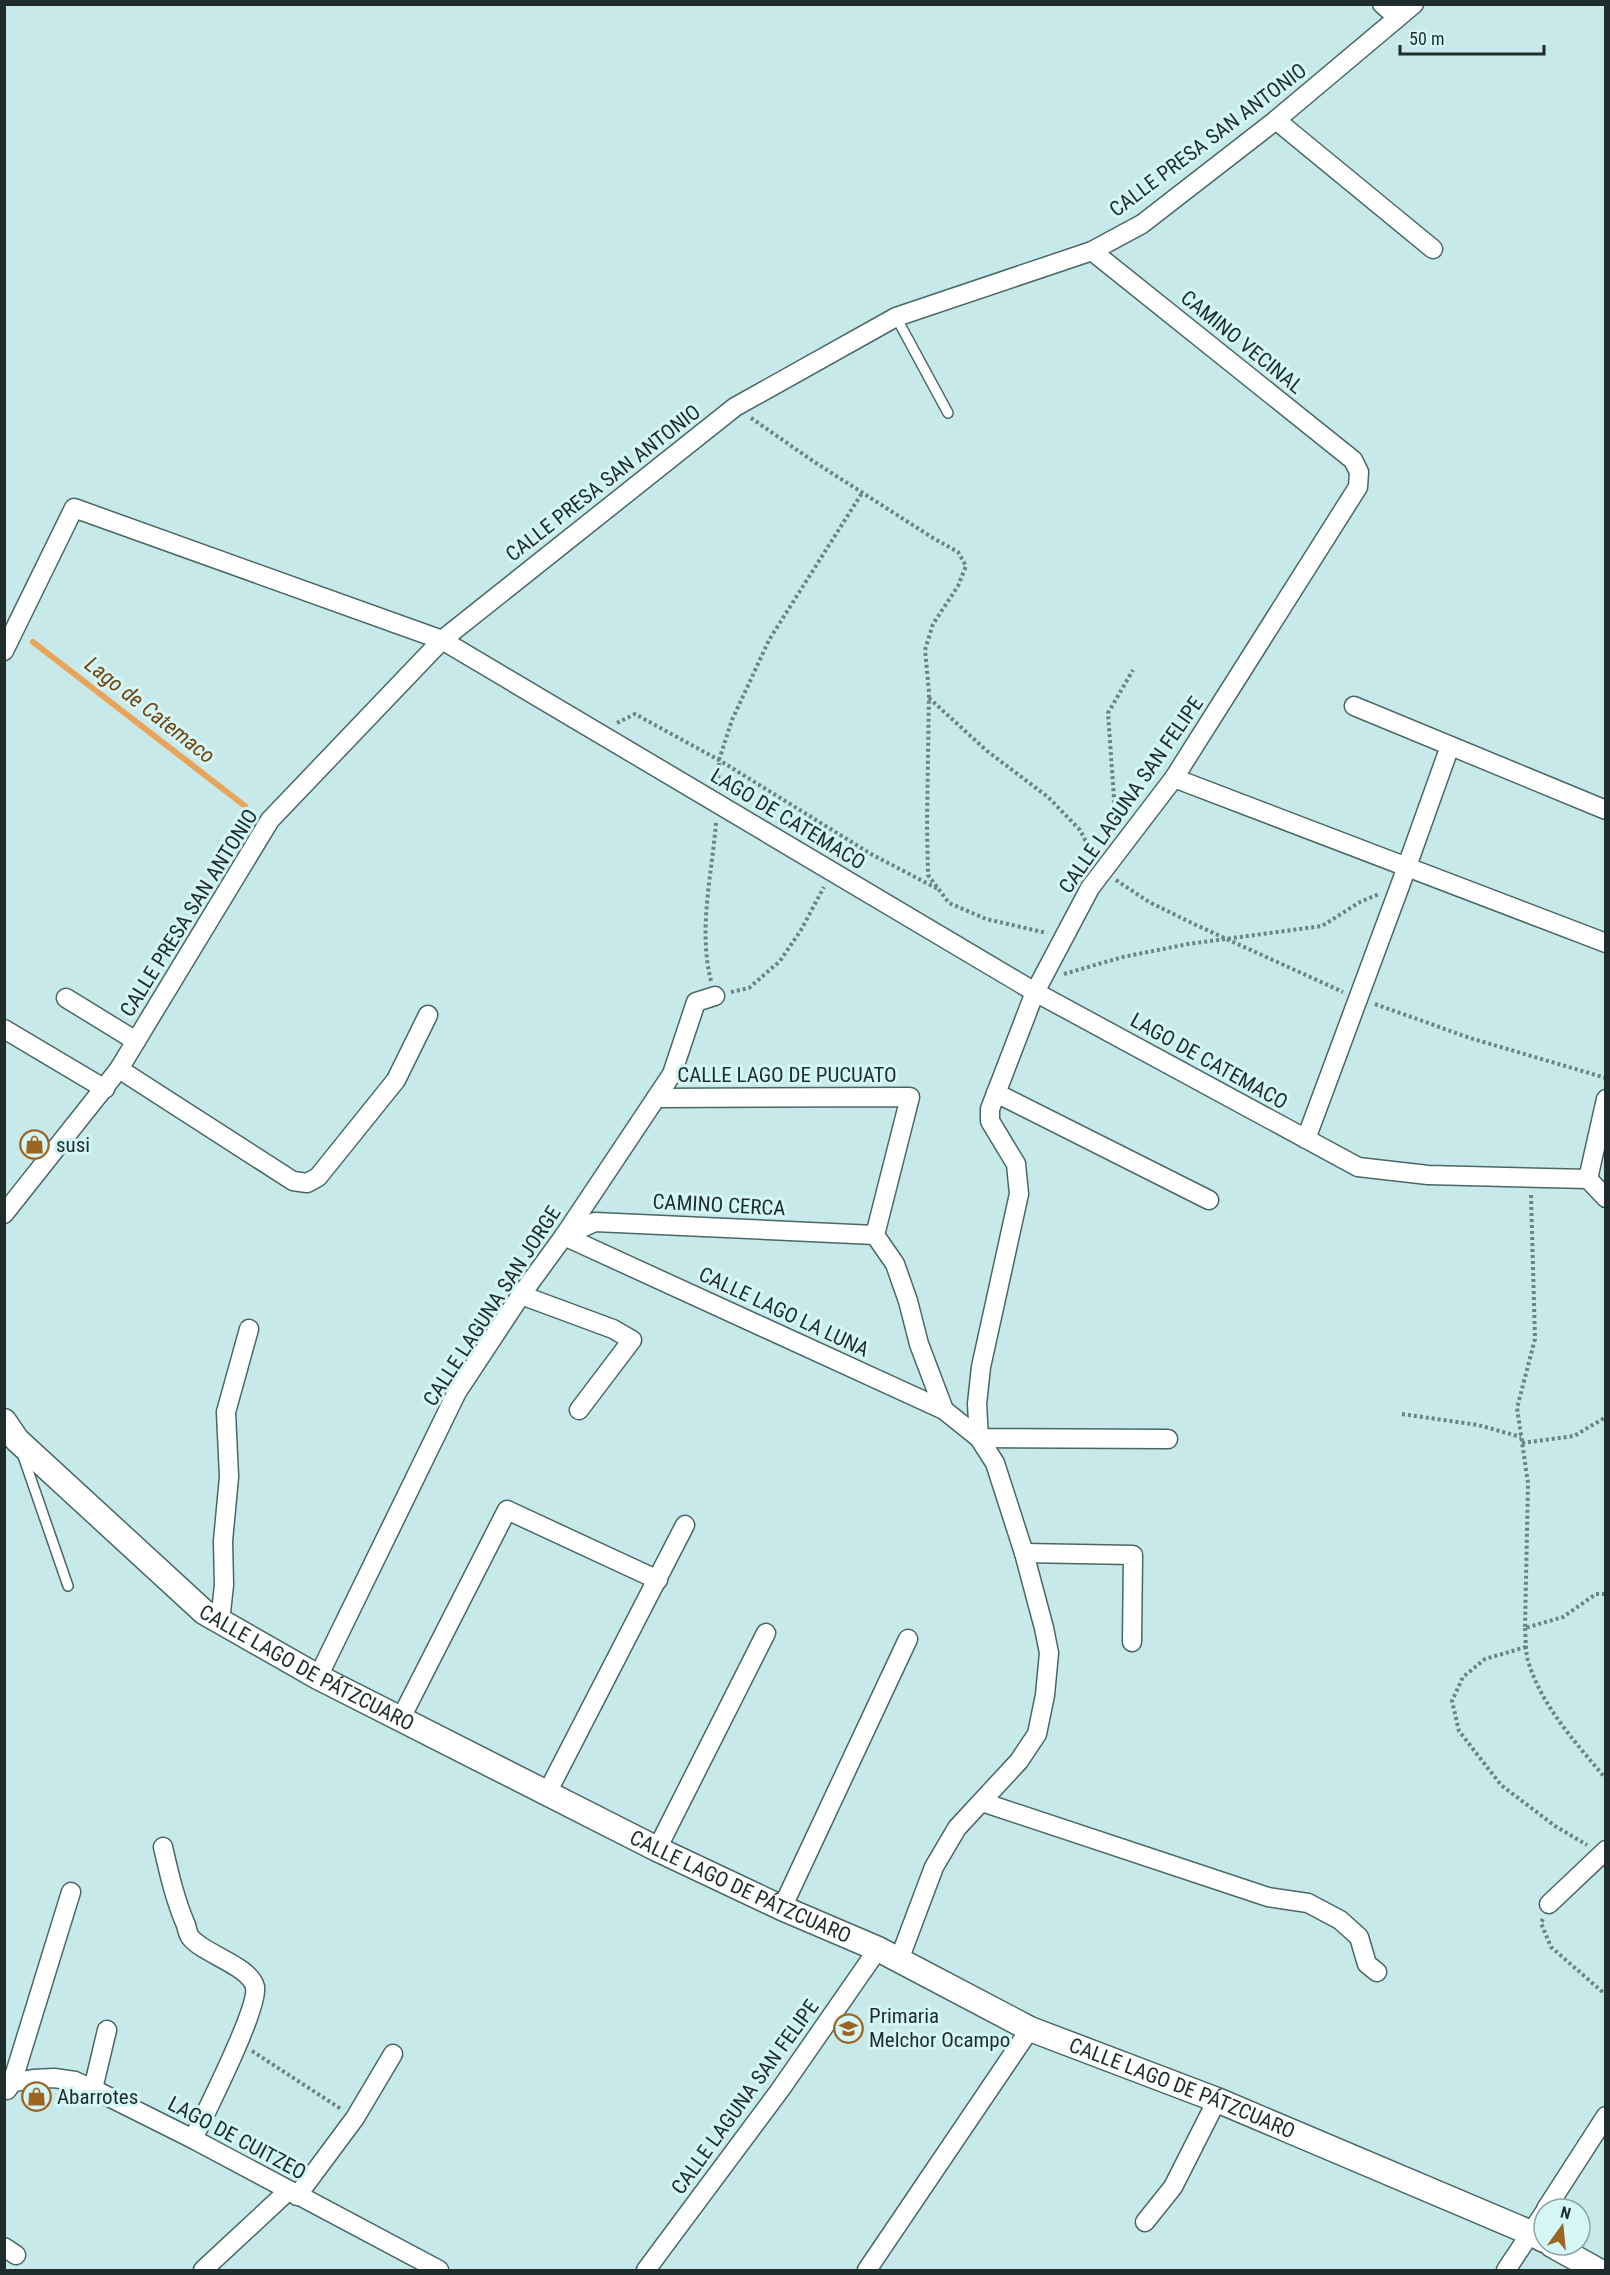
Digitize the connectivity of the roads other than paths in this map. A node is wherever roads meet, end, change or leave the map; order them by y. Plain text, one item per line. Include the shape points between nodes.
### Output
1 (1382, 4) edge
2 (1414, 4) edge
3 (1397, 17) junction
4 (1276, 120) junction
5 (1433, 249) dead end
6 (1092, 251) junction
7 (896, 317) junction
8 (948, 413) dead end
9 (1359, 472) joint
10 (442, 640) junction
11 (7, 642) edge
12 (1354, 706) dead end
13 (1450, 746) junction
14 (1174, 778) junction
15 (1605, 810) edge
16 (1404, 875) junction
17 (1605, 943) edge
18 (1037, 986) junction
19 (715, 996) road end
20 (66, 998) dead end
21 (428, 1015) dead end
22 (4, 1029) edge
23 (136, 1041) junction
24 (119, 1069) junction
25 (105, 1089) junction
26 (996, 1093) junction
27 (656, 1098) junction
28 (1605, 1099) edge
29 (1306, 1139) junction
30 (1588, 1179) junction
31 (1605, 1198) edge
32 (1209, 1200) dead end
33 (4, 1214) edge
34 (875, 1235) junction
35 (564, 1236) junction
36 (521, 1295) junction
37 (249, 1329) dead end
38 (579, 1410) dead end
39 (944, 1410) junction
40 (11, 1431) edge
41 (979, 1438) junction
42 (1168, 1439) dead end
43 (685, 1525) dead end
44 (1024, 1553) junction
45 (658, 1580) junction
46 (68, 1586) dead end
47 (220, 1621) junction
48 (766, 1632) dead end
49 (908, 1640) dead end
50 (1132, 1642) dead end
51 (318, 1677) junction
52 (400, 1718) junction
53 (547, 1793) junction
54 (982, 1802) junction
55 (163, 1846) dead end
56 (657, 1849) junction
57 (1604, 1852) edge
58 (71, 1892) dead end
59 (1549, 1904) road end
60 (782, 1908) junction
61 (889, 1955) junction
62 (1377, 1972) dead end
63 (1030, 2029) junction
64 (108, 2030) dead end
65 (393, 2054) dead end
66 (7, 2087) edge
67 (93, 2089) junction
68 (1217, 2100) junction
69 (1605, 2116) edge
70 (194, 2139) junction
71 (292, 2193) junction
72 (1554, 2197) edge
73 (1145, 2222) dead end
74 (1532, 2235) edge
75 (1532, 2242) edge
76 (1573, 2257) edge
77 (653, 2268) edge
78 (203, 2271) edge
79 (439, 2271) edge
80 (867, 2271) edge
81 (1506, 2271) edge
82 (1597, 2271) edge

1 - 3 street
2 - 3 street, CALLE PRESA SAN ANTONIO
3 - 4 street, CALLE PRESA SAN ANTONIO
4 - 5 street
4 - 6 street, CALLE PRESA SAN ANTONIO via 1142,224
6 - 7 street, CALLE PRESA SAN ANTONIO
6 - 9 street, CAMINO VECINAL via 1353,460
7 - 8 lane
7 - 10 street, CALLE PRESA SAN ANTONIO via 735,407
9 - 14 street, CALLE LAGUNA SAN FELIPE via 1358,487
10 - 11 street, LAGO DE CATEMACO via 74,507
10 - 18 street, LAGO DE CATEMACO via 832,872
10 - 23 street, CALLE PRESA SAN ANTONIO via 270,820
12 - 13 street
13 - 15 street
13 - 16 street
14 - 16 street
14 - 18 street, CALLE LAGUNA SAN FELIPE via 1090,888
16 - 17 street
16 - 29 street
18 - 26 street, CALLE LAGUNA SAN FELIPE
18 - 29 street, LAGO DE CATEMACO
19 - 27 street, CALLE LAGUNA SAN JORGE via 696,1002 672,1074
20 - 23 street
21 - 24 street via 396,1080 318,1177 307,1183 293,1181
22 - 25 street
23 - 24 street, CALLE PRESA SAN ANTONIO
24 - 25 street, CALLE PRESA SAN ANTONIO
25 - 33 street, CALLE PRESA SAN ANTONIO
26 - 32 street
26 - 41 street, CALLE LAGUNA SAN FELIPE via 990,1121 1016,1164 1019,1194 981,1366
27 - 34 street, CALLE LAGO DE PUCUATO via 910,1097
27 - 35 street, CALLE LAGUNA SAN JORGE
28 - 30 street
29 - 30 street, LAGO DE CATEMACO via 1358,1167 1428,1175
30 - 31 street
34 - 35 street, CAMINO CERCA via 595,1222
34 - 39 street via 895,1264
35 - 36 street, CALLE LAGUNA SAN JORGE
35 - 39 street, CALLE LAGO LA LUNA
36 - 38 street via 632,1340
36 - 51 street, CALLE LAGUNA SAN JORGE via 457,1392
37 - 47 street via 226,1412 229,1477
39 - 41 street, CALLE LAGO LA LUNA
40 - 46 lane
40 - 47 street, CALLE LAGO DE PÁTZCUARO via 204,1612
41 - 42 street
41 - 44 street, CALLE LAGUNA SAN FELIPE via 995,1463
43 - 45 street
44 - 50 street via 1133,1555
44 - 54 street, CALLE LAGUNA SAN FELIPE via 1049,1653 1045,1695 1037,1734
45 - 52 street via 507,1510
45 - 53 street
47 - 51 street, CALLE LAGO DE PÁTZCUARO
48 - 56 street
49 - 60 street
51 - 52 street, CALLE LAGO DE PÁTZCUARO
52 - 53 street, CALLE LAGO DE PÁTZCUARO
53 - 56 street, CALLE LAGO DE PÁTZCUARO
54 - 61 street, CALLE LAGUNA SAN FELIPE via 957,1828
54 - 62 street via 1268,1898 1308,1904 1340,1920 1359,1937 1367,1965
55 - 70 street via 178,1907 191,1938 251,1979 255,1989 238,2042
56 - 60 street, CALLE LAGO DE PÁTZCUARO
57 - 59 street
58 - 66 street
60 - 61 street, CALLE LAGO DE PÁTZCUARO
61 - 63 street, CALLE LAGO DE PÁTZCUARO
61 - 77 street, CALLE LAGUNA SAN FELIPE via 780,2090
63 - 68 street, CALLE LAGO DE PÁTZCUARO
63 - 80 street
64 - 67 street
65 - 71 street via 355,2118
66 - 67 street, LAGO DE CUITZEO via 54,2078
67 - 70 street, LAGO DE CUITZEO
68 - 73 street via 1173,2187
68 - 74 street, CALLE LAGO DE PÁTZCUARO
69 - 72 street
70 - 71 street, LAGO DE CUITZEO
71 - 78 street
71 - 79 street, LAGO DE CUITZEO
75 - 81 street
76 - 82 street

